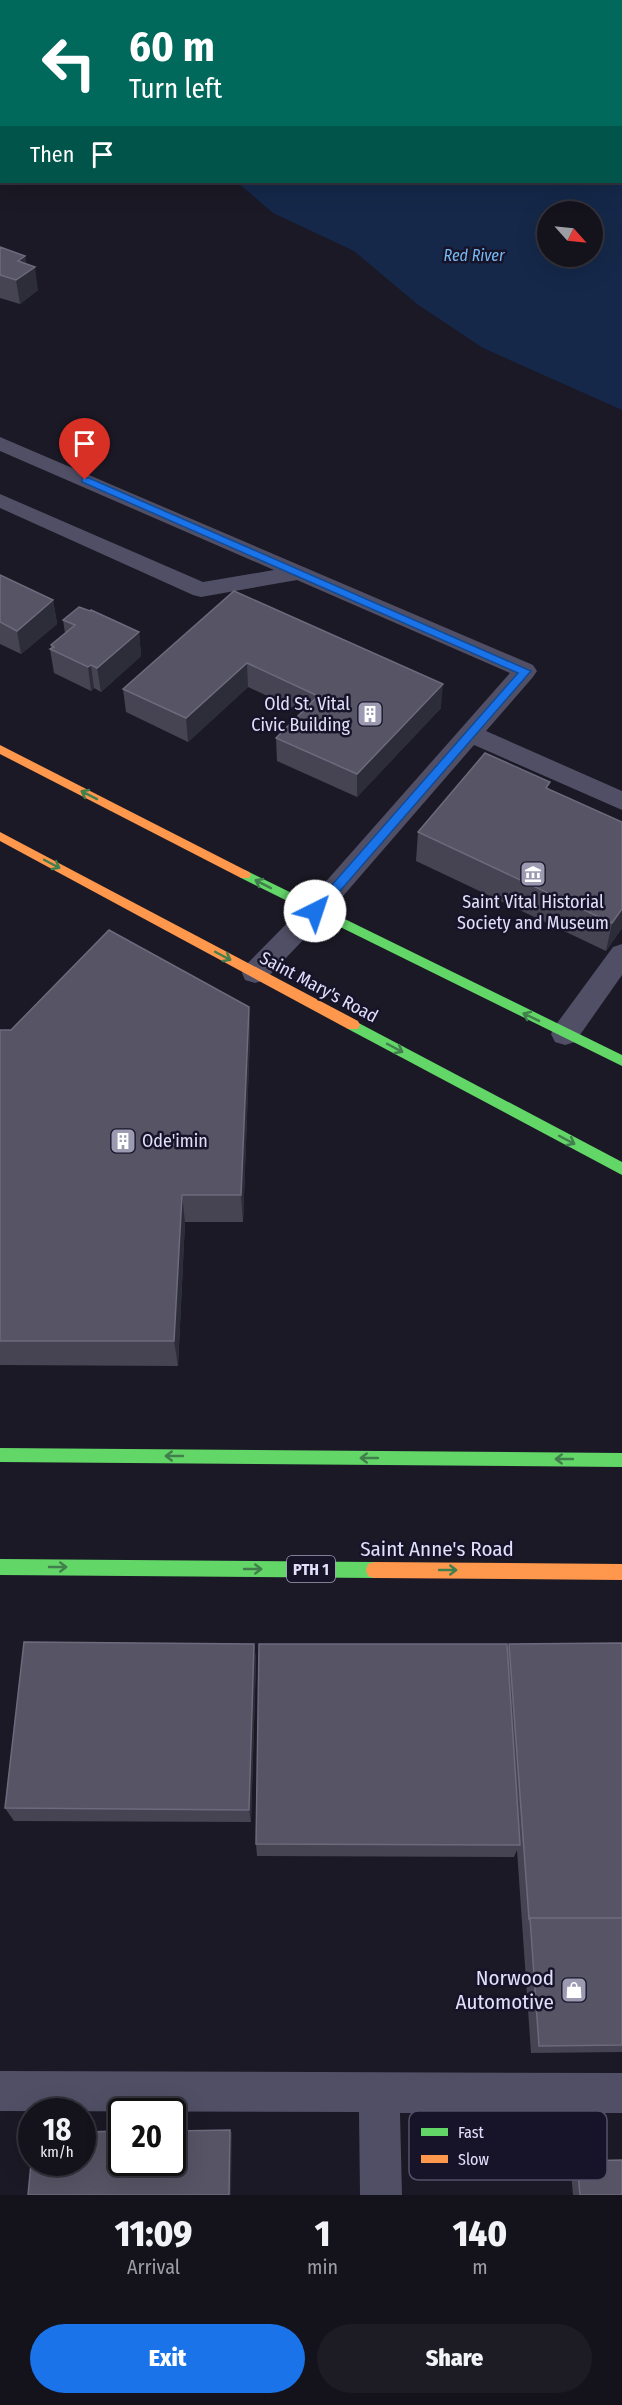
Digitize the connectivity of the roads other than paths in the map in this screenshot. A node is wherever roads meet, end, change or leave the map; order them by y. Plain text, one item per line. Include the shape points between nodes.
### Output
1 (0, 442) edge
2 (0, 500) edge
3 (298, 573) junction
4 (470, 733) junction
5 (0, 749) edge
6 (622, 801) edge
7 (0, 836) edge
8 (315, 911) junction
9 (622, 954) edge
10 (255, 973) junction
11 (565, 1034) junction
12 (622, 1060) edge
13 (622, 1169) edge
14 (0, 1455) edge
15 (622, 1460) edge
16 (0, 1567) edge
17 (622, 1572) edge
18 (0, 2091) edge
19 (379, 2092) junction
20 (622, 2093) edge
21 (381, 2195) edge

1 - 3 lane
2 - 3 lane via 201,590
3 - 4 lane via 525,671
4 - 6 lane
4 - 8 lane
8 -> 5 main road
7 -> 10 main road, Saint Mary's Road
8 - 10 lane
11 -> 8 main road
9 - 11 lane
10 -> 13 main road, Saint Mary's Road
11 - 12 main road
15 -> 14 main road
16 -> 17 main road, Saint Anne's Road / PTH 1
18 - 19 lane
19 - 20 lane
19 - 21 lane

